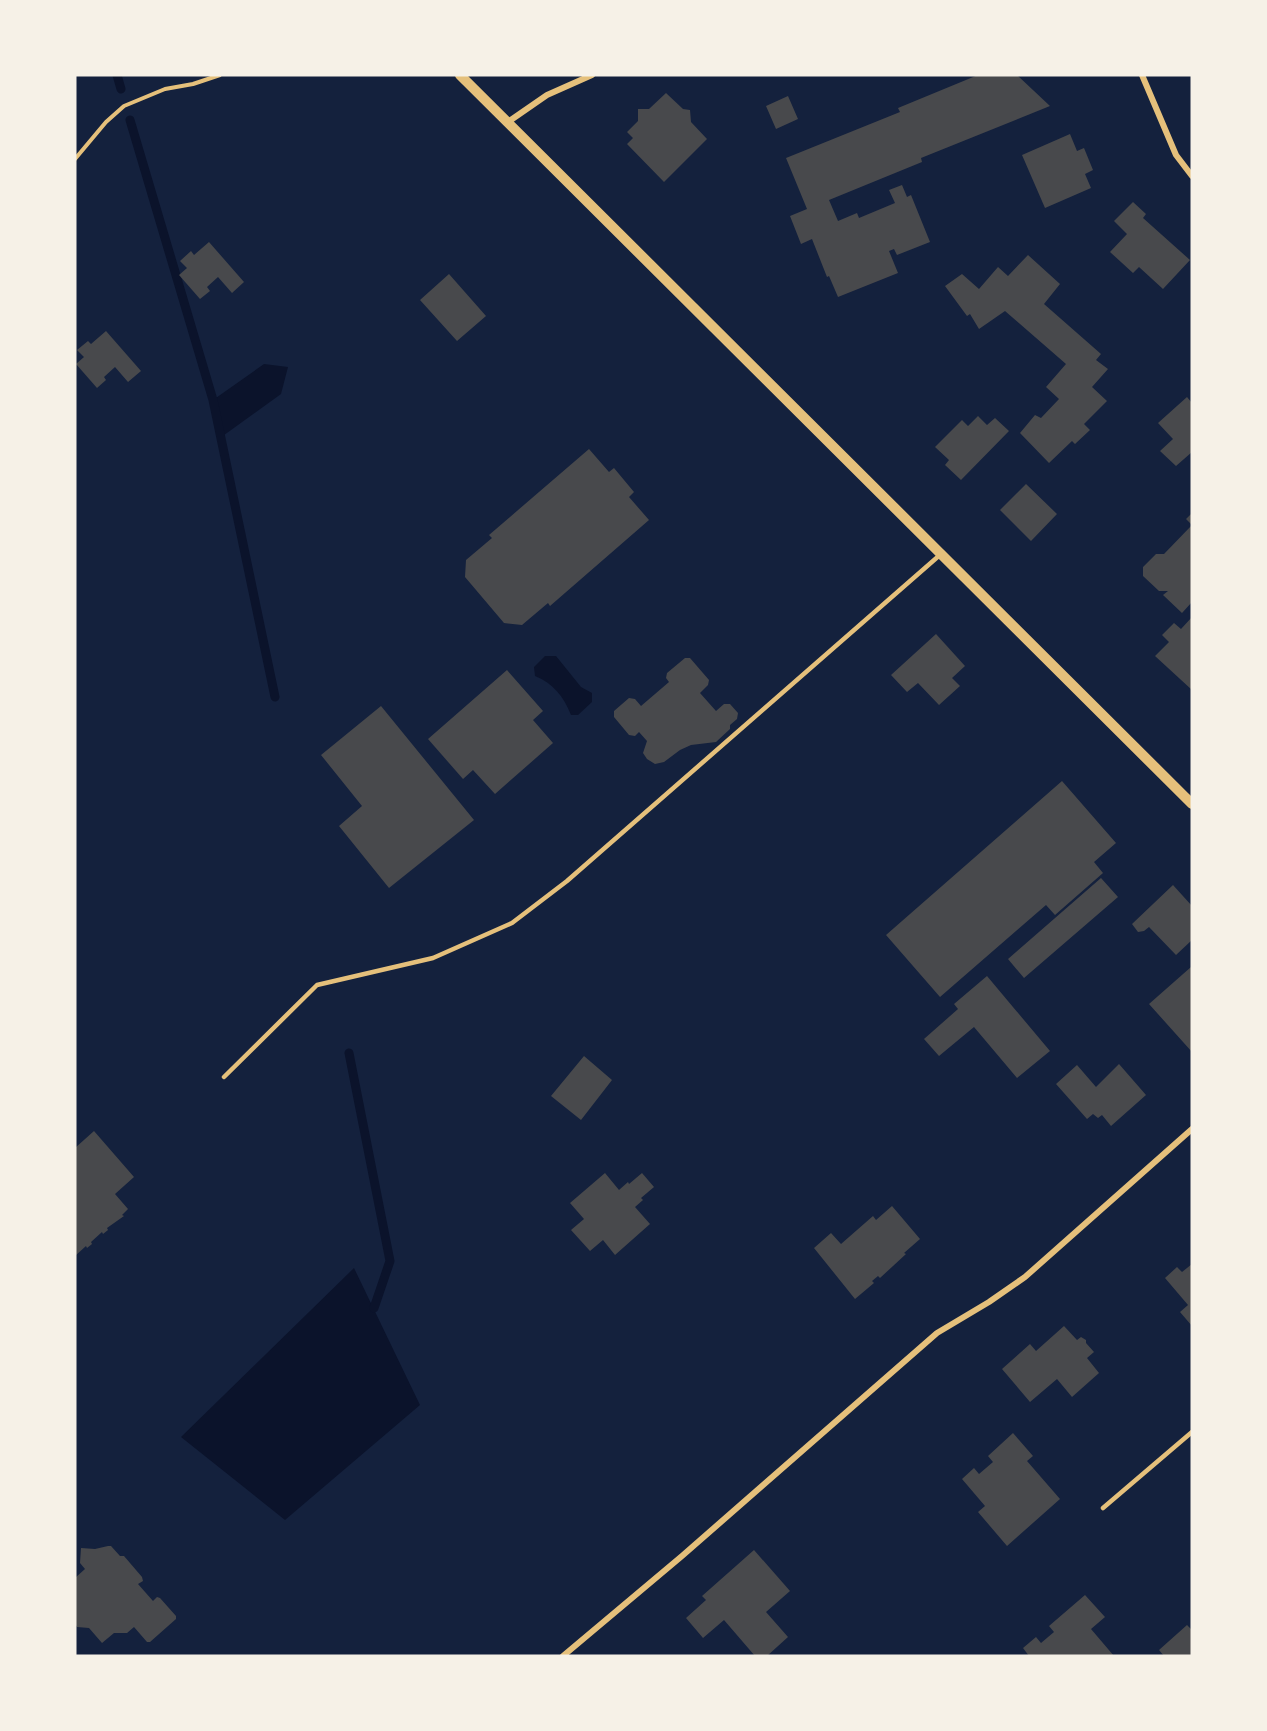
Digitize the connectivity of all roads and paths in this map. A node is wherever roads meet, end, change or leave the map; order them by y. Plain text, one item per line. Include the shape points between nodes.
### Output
1 (220, 75) edge
2 (460, 75) edge
3 (592, 75) edge
4 (1142, 75) edge
5 (508, 122) junction
6 (75, 159) edge
7 (1192, 176) edge
8 (941, 554) junction
9 (1192, 804) edge
10 (224, 1077) dead end
11 (1192, 1129) edge
12 (1192, 1432) edge
13 (1103, 1508) dead end
14 (563, 1656) edge

1 - 6 path via 165,89 124,106
2 - 5 street
3 - 5 street via 553,92
4 - 7 street via 1176,155
5 - 8 street
8 - 9 street
8 - 10 lane via 567,881 512,923 433,958 317,985
11 - 14 street via 1025,1277 937,1334
12 - 13 lane

